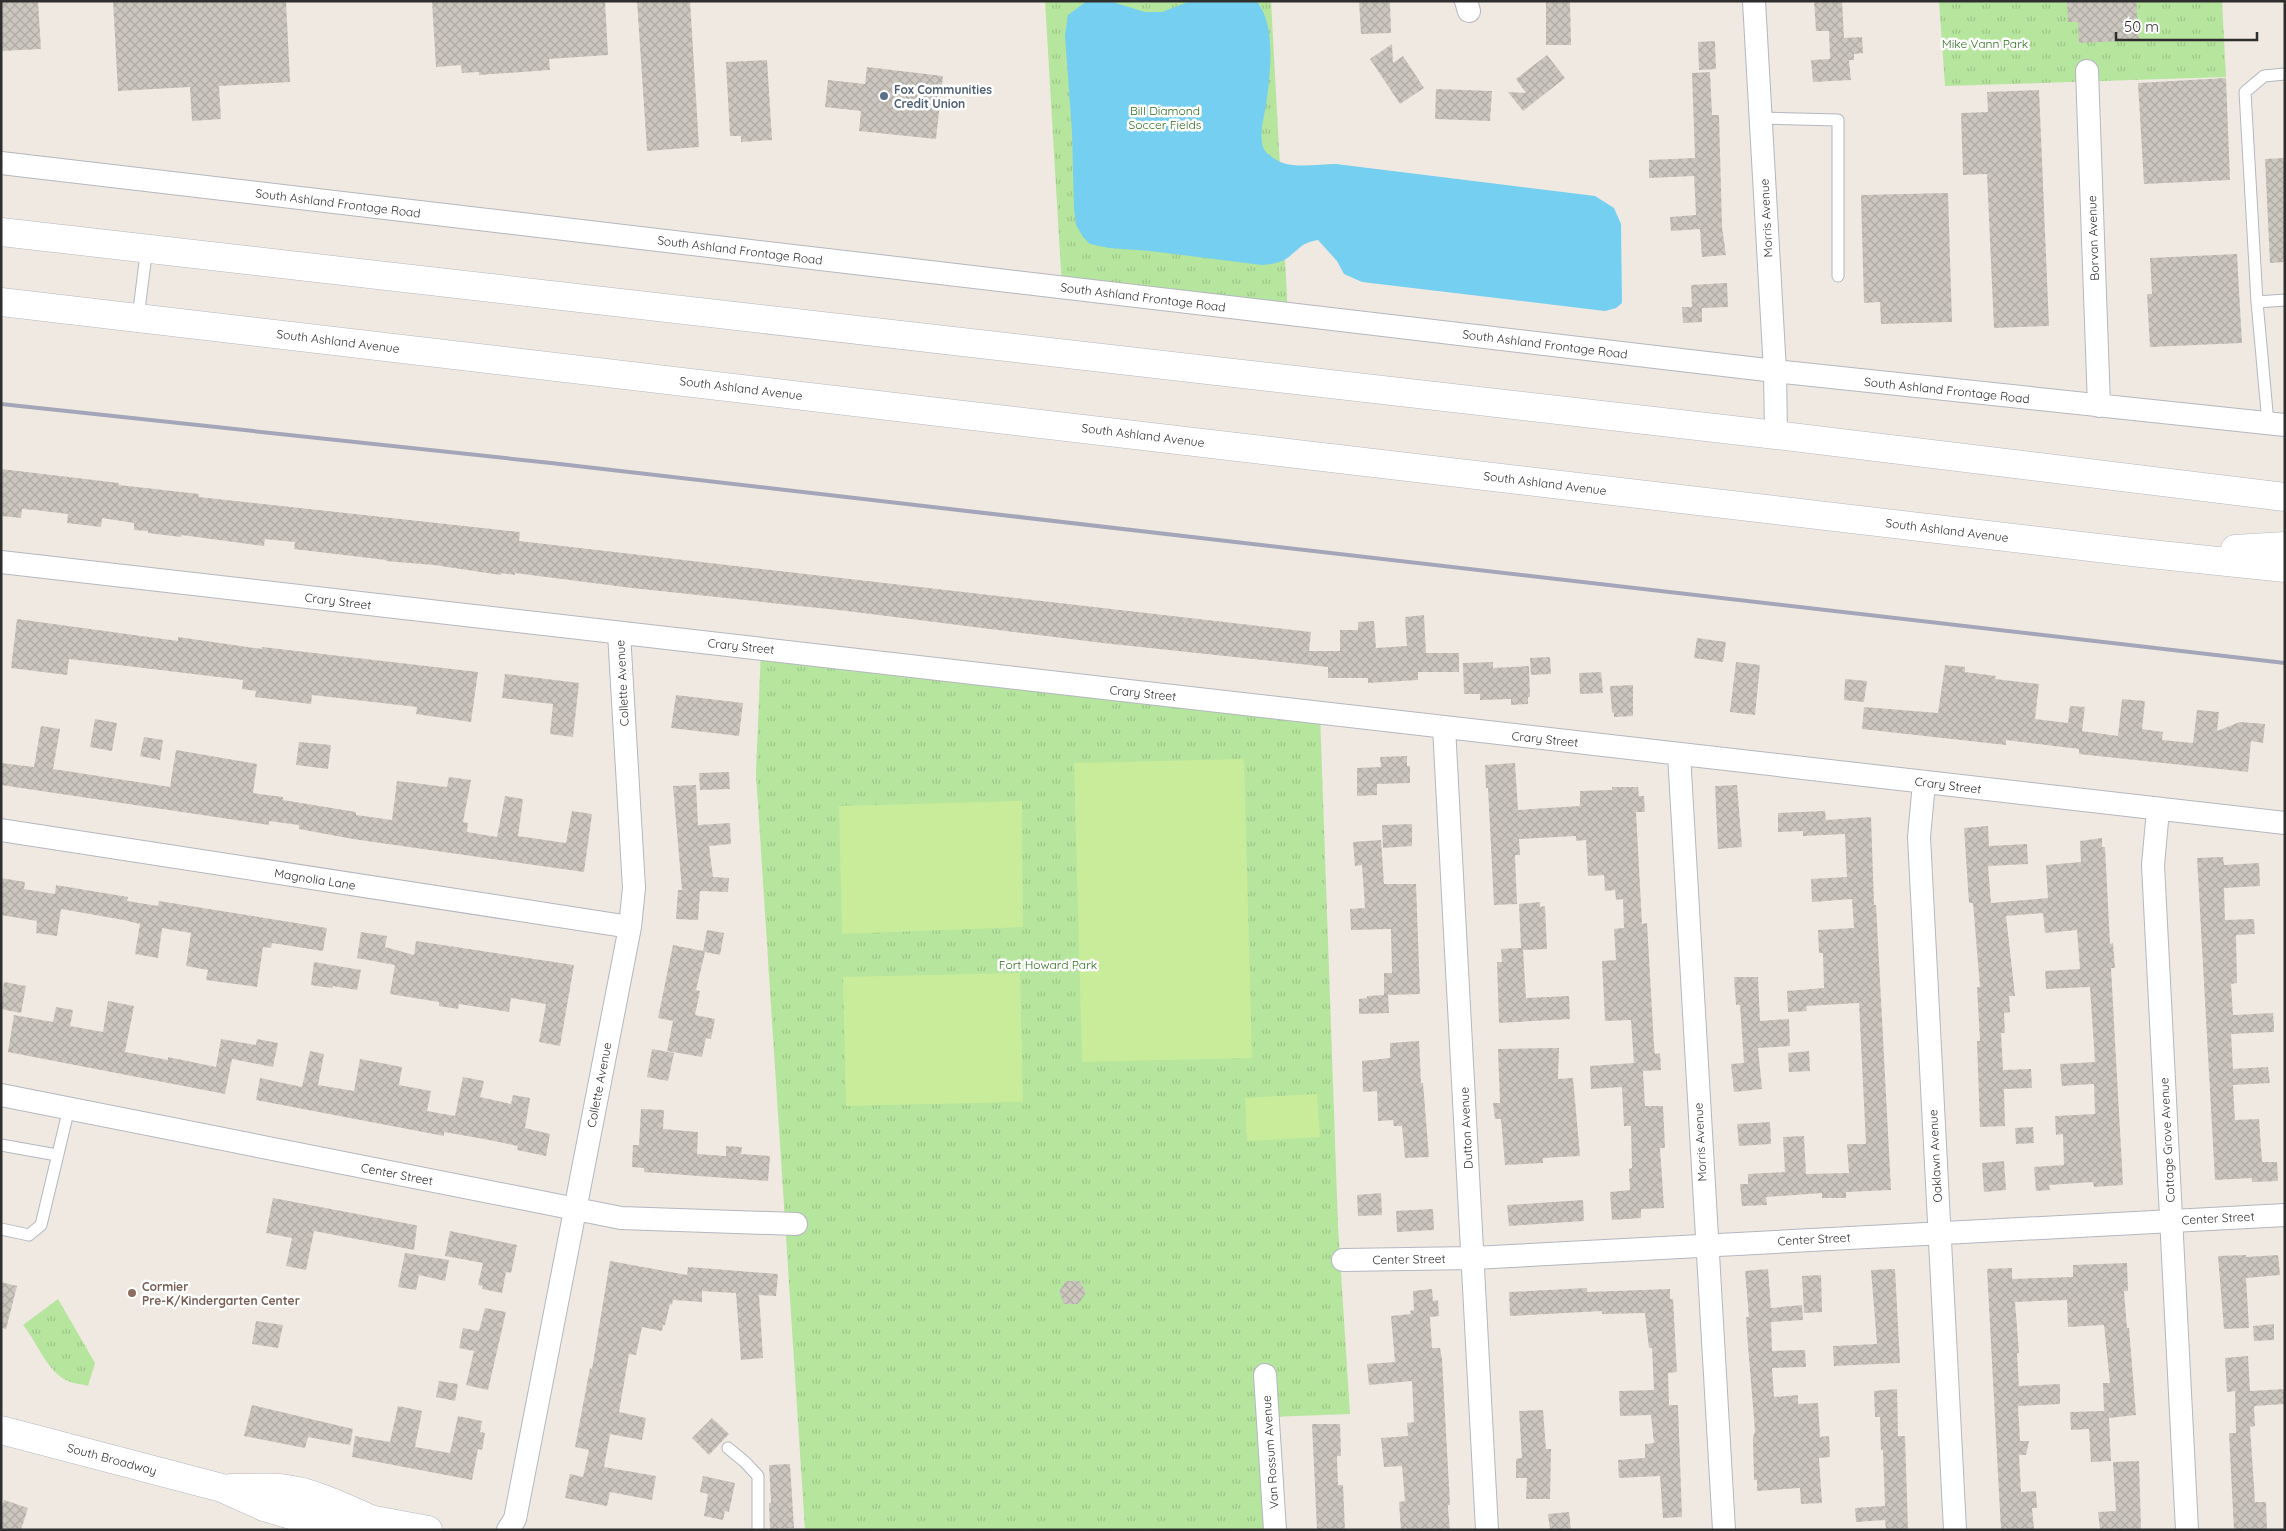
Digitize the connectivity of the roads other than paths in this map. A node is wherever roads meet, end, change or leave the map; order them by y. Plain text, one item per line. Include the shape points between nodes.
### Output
1 (1754, 1) edge
2 (2087, 70) dead end
3 (2285, 74) edge
4 (1761, 118) junction
5 (1, 163) edge
6 (1, 232) edge
7 (147, 248) junction
8 (1838, 276) dead end
9 (2285, 300) edge
10 (1, 302) edge
11 (2258, 302) junction
12 (138, 317) junction
13 (1775, 372) junction
14 (2099, 406) junction
15 (2276, 424) edge
16 (1776, 434) junction
17 (2285, 497) edge
18 (2285, 546) edge
19 (2141, 553) junction
20 (1, 562) edge
21 (2285, 568) edge
22 (619, 633) junction
23 (1444, 727) junction
24 (1679, 754) junction
25 (1924, 783) junction
26 (2158, 810) junction
27 (2285, 823) edge
28 (1, 830) edge
29 (630, 927) junction
30 (1, 1095) edge
31 (69, 1108) junction
32 (1, 1145) edge
33 (57, 1155) junction
34 (575, 1209) junction
35 (2285, 1215) edge
36 (2171, 1220) junction
37 (796, 1224) dead end
38 (1, 1229) edge
39 (1939, 1233) junction
40 (1706, 1245) junction
41 (1473, 1258) junction
42 (1343, 1260) dead end
43 (1265, 1375) dead end
44 (1, 1430) edge
45 (728, 1448) dead end
46 (428, 1530) edge
47 (508, 1530) edge
48 (758, 1530) edge
49 (1275, 1530) edge
50 (1487, 1530) edge
51 (1724, 1530) edge
52 (1955, 1530) edge
53 (2188, 1530) edge

1 - 4 street, Morris Avenue
2 - 14 street, Borvan Avenue
3 - 11 lane via 2264,76 2245,92
4 - 8 lane via 1838,120
4 - 13 street, Morris Avenue
5 - 13 street, South Ashland Frontage Road
6 - 7 main road
7 - 12 lane
7 - 16 main road
9 - 11 lane
10 - 12 main road, South Ashland Avenue
11 - 15 lane
12 - 19 main road, South Ashland Avenue
13 - 14 street, South Ashland Frontage Road
13 - 16 street, Morris Avenue
14 - 15 street, South Ashland Frontage Road
16 - 17 main road
18 - 19 main road
19 - 21 main road, South Ashland Avenue
20 - 22 street, Crary Street
22 - 23 street, Crary Street
22 - 29 street, Collette Avenue via 634,888
23 - 24 street, Crary Street
23 - 41 street, Dutton Avenue
24 - 25 street, Crary Street
24 - 40 street, Morris Avenue
25 - 26 street, Crary Street
25 - 39 street, Oaklawn Avenue via 1919,837
26 - 27 street, Crary Street
26 - 36 street, Cottage Grove Avenue via 2153,865
28 - 29 street, Magnolia Lane
29 - 34 street, Collette Avenue
30 - 31 street, Center Street
31 - 33 lane
31 - 34 street, Center Street
32 - 33 lane
33 - 38 lane via 41,1225 29,1235
34 - 37 street, Center Street via 621,1218
34 - 47 street, Collette Avenue via 515,1519
35 - 36 street, Center Street
36 - 39 street, Center Street
36 - 53 street, Cottage Grove Avenue
39 - 40 street, Center Street
39 - 52 street, Oaklawn Avenue
40 - 41 street, Center Street
40 - 51 street, Morris Avenue
41 - 42 street, Center Street
41 - 50 street, Dutton Avenue
43 - 49 street, Van Rossum Avenue
44 - 46 main road, South Broadway via 222,1488 279,1488 303,1493 329,1500 369,1519
45 - 48 lane via 758,1476

